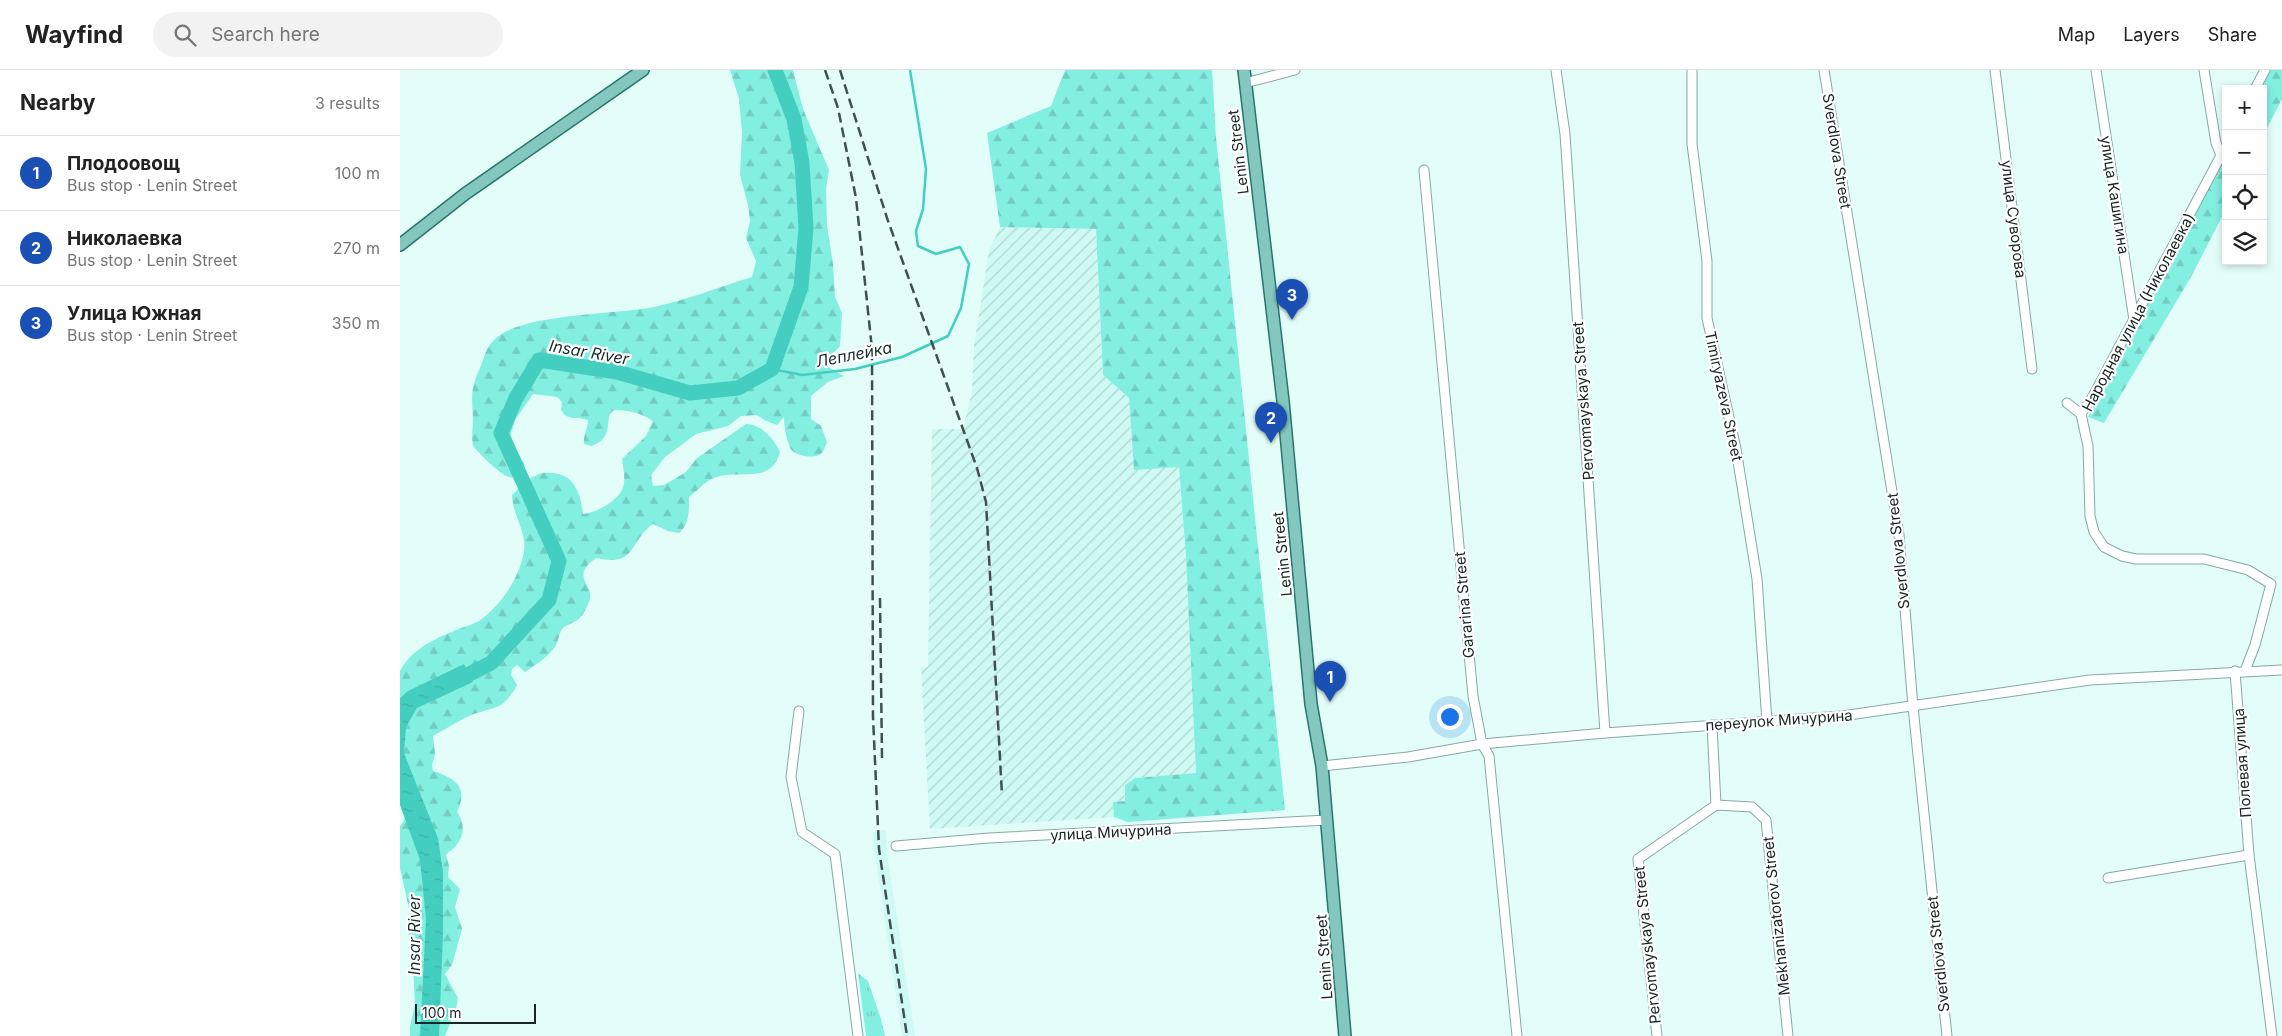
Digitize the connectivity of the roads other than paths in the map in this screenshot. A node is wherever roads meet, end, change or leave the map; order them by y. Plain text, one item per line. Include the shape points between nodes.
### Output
1 (643, 70) edge
2 (1244, 70) edge
3 (1295, 70) edge
4 (1556, 70) edge
5 (1692, 70) edge
6 (1824, 70) edge
7 (1995, 70) edge
8 (2096, 70) edge
9 (2204, 70) edge
10 (2265, 70) edge
11 (1246, 83) junction
12 (2258, 85) edge
13 (2221, 155) joint
14 (1424, 170) dead end
15 (400, 245) edge
16 (2134, 320) junction
17 (2032, 369) dead end
18 (2067, 403) dead end
19 (2081, 414) junction
20 (2282, 670) edge
21 (2240, 671) junction
22 (1913, 706) junction
23 (799, 711) dead end
24 (1767, 722) junction
25 (1712, 725) junction
26 (1605, 733) junction
27 (1482, 744) junction
28 (1322, 766) junction
29 (1716, 805) junction
30 (1327, 820) junction
31 (896, 846) dead end
32 (2249, 856) junction
33 (2108, 878) dead end
34 (858, 1036) edge
35 (1345, 1036) edge
36 (1517, 1036) edge
37 (1658, 1036) edge
38 (1788, 1036) edge
39 (1946, 1036) edge
40 (2272, 1036) edge

1 - 15 main road via 516,157
2 - 11 main road, Lenin Street
3 - 11 street
4 - 26 street, Pervomayskaya Street via 1566,134
5 - 24 street, Timiryazeva Street via 1692,144 1707,261 1708,318 1736,449 1757,579
6 - 22 street, Sverdlova Street via 1898,535
7 - 17 street, улица Суворова
8 - 16 street, улица Кашигина
9 - 13 street via 2216,143
10 - 12 street
11 - 28 main road, Lenin Street via 1283,401 1311,704
13 - 16 street, Народная улица (Николаевка)
14 - 27 street, Gararina Street via 1473,696
16 - 19 street, Народная улица (Николаевка)
18 - 19 street
19 - 21 street, Народная улица (Николаевка) via 2088,446 2090,516 2094,532 2104,547 2136,559 2204,559 2248,570 2271,584 2255,645
20 - 21 street
21 - 22 street, переулок Мичурина via 2090,680
21 - 32 street, Полевая улица
22 - 24 street, переулок Мичурина
22 - 39 street, Sverdlova Street
23 - 34 street via 791,777 802,832 835,854
24 - 25 street, переулок Мичурина
25 - 26 street, переулок Мичурина
25 - 29 street
26 - 27 street, переулок Мичурина
27 - 28 street, переулок Мичурина via 1408,757
27 - 36 street, Gararina Street via 1489,756
28 - 30 main road, Lenin Street
29 - 37 street, Pervomayskaya Street via 1638,859
29 - 38 street, Mekhanizatorov Street via 1752,807 1766,820
30 - 31 street, улица Мичурина
30 - 35 main road, Lenin Street
32 - 33 street
32 - 40 street, Полевая улица

